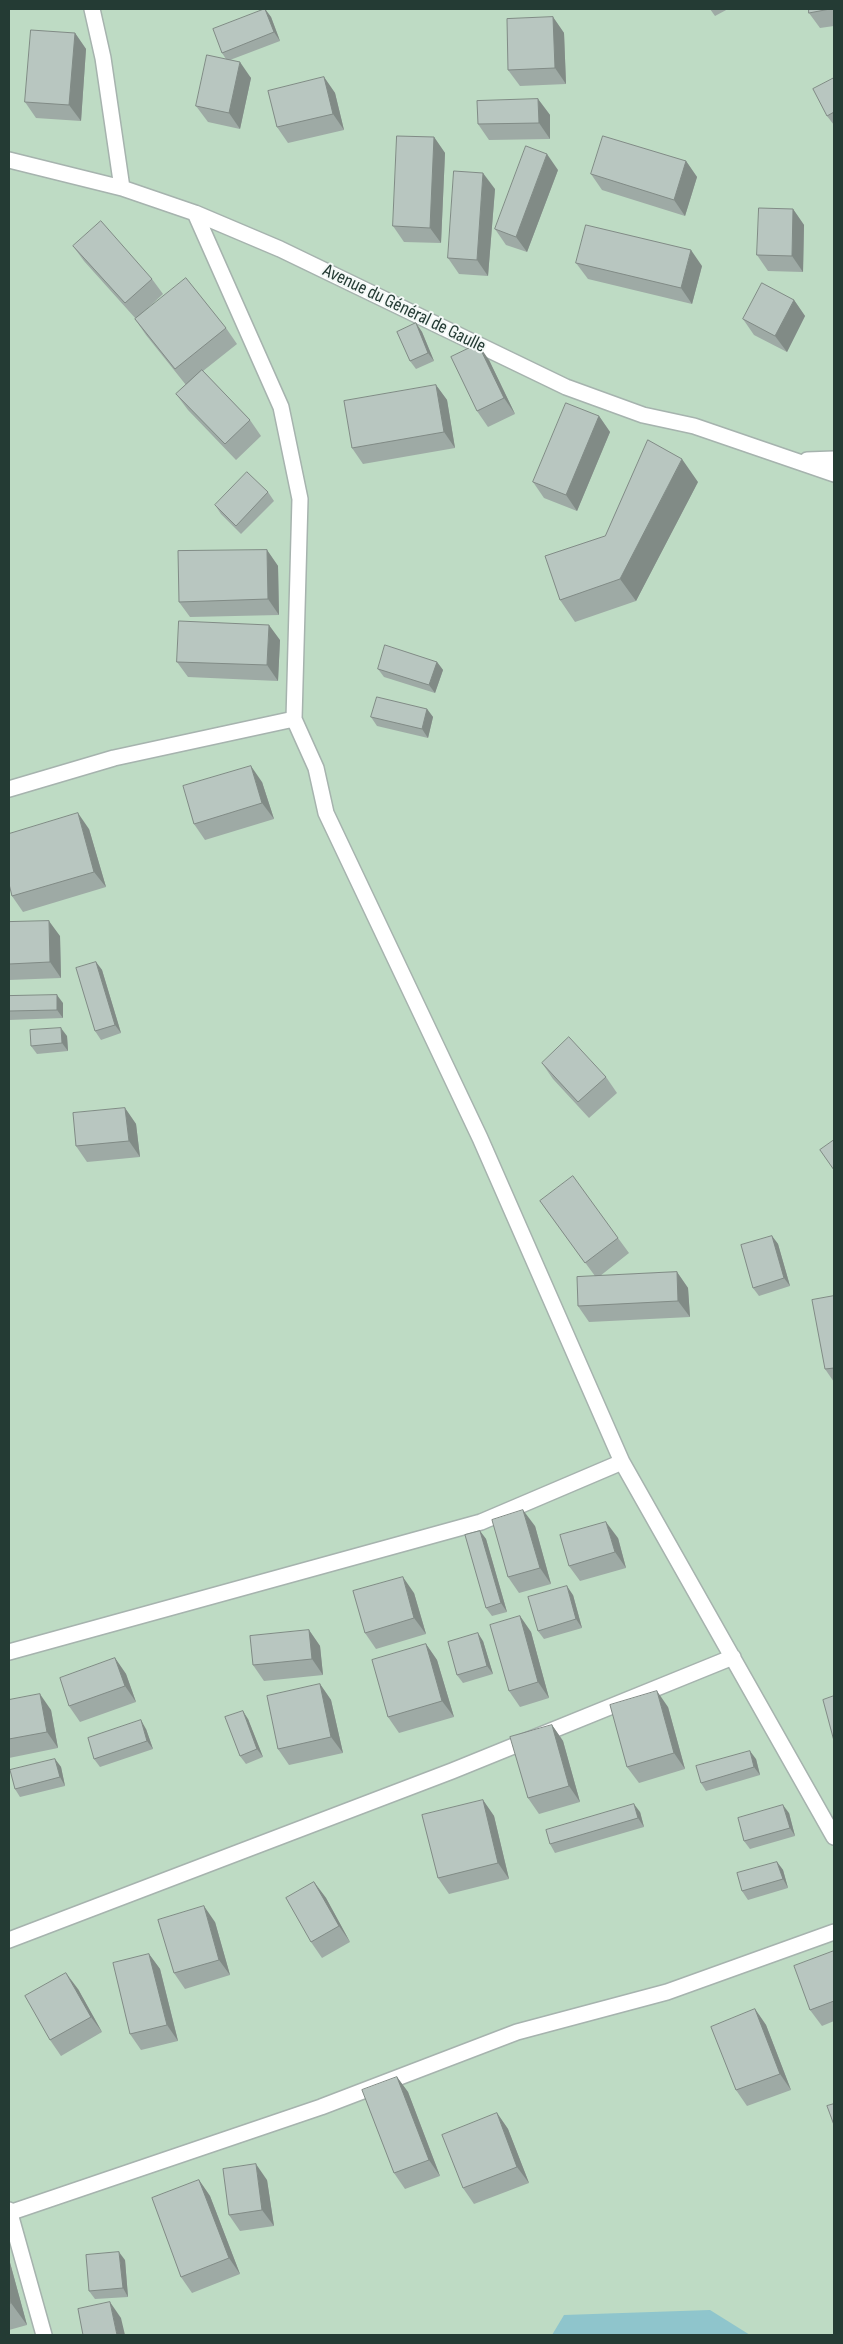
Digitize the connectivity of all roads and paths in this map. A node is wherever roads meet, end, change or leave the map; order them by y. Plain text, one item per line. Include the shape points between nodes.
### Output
1 (92, 9) edge
2 (9, 160) edge
3 (122, 188) junction
4 (195, 213) junction
5 (834, 459) edge
6 (798, 460) junction
7 (834, 474) edge
8 (294, 719) junction
9 (9, 788) edge
10 (622, 1462) junction
11 (9, 1652) edge
12 (733, 1656) junction
13 (834, 1837) edge
14 (834, 1932) edge
15 (9, 1940) edge
16 (9, 2212) edge
17 (44, 2335) edge

1 - 3 street via 103,58
2 - 3 street, Avenue du Général de Gaulle
3 - 4 street, Avenue du Général de Gaulle
4 - 6 street, Avenue du Général de Gaulle via 280,249 566,387 643,415 694,426
4 - 8 street via 281,407 300,499
5 - 6 street
6 - 7 street, Avenue du Général de Gaulle
8 - 9 street via 114,758
8 - 10 street via 316,768 333,830 480,1138
10 - 11 street via 481,1522
10 - 12 street
12 - 13 street
12 - 15 street via 452,1771
14 - 16 street via 666,1992 517,2032 321,2107
16 - 17 street

